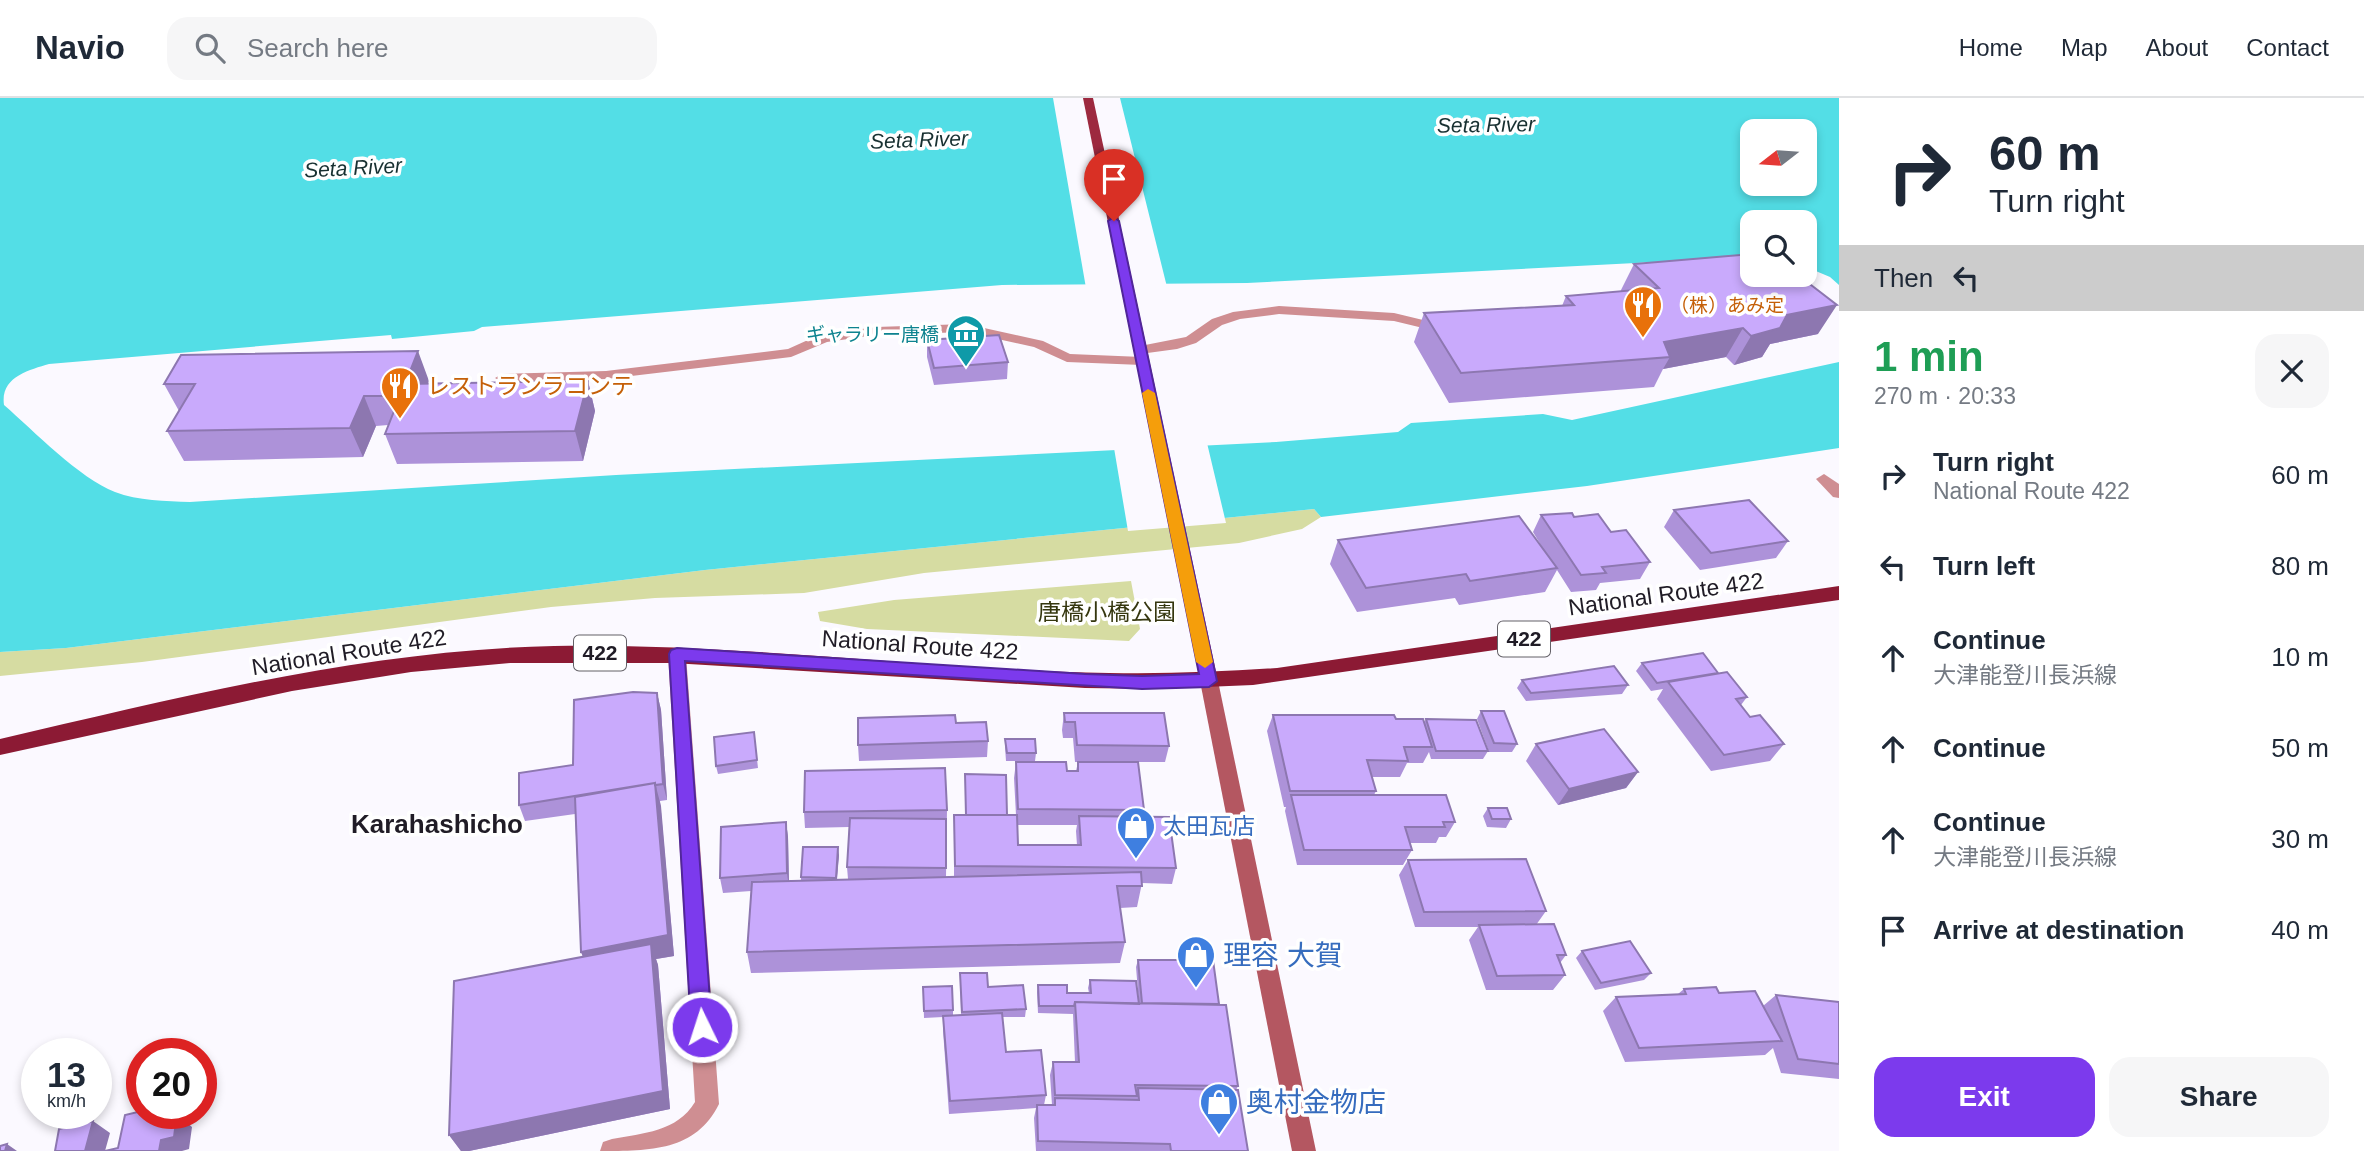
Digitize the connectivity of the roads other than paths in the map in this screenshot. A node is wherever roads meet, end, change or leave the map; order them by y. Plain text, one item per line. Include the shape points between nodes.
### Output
1 (1088, 98) edge
2 (1462, 321) edge
3 (1141, 356) junction
4 (502, 378) dead end
5 (1824, 480) dead end
6 (1839, 493) edge
7 (1839, 593) edge
8 (677, 654) junction
9 (1209, 681) junction
10 (0, 747) edge
11 (612, 1151) edge
12 (1304, 1151) edge

1 - 3 main road
2 - 3 street via 1423,324 1394,317 1279,310 1217,322 1191,340
3 - 4 street via 1067,358 1038,344 966,328 876,331 824,338 791,353 606,375
3 - 9 main road
5 - 6 street
7 - 9 highway, National Route 422 / 422 via 1277,676
8 - 9 highway, National Route 422 / 422 via 1142,683
8 - 10 highway, National Route 422 / 422 via 548,654 396,667 182,705
8 - 11 street via 707,1104 699,1121 682,1135
9 - 12 main road

